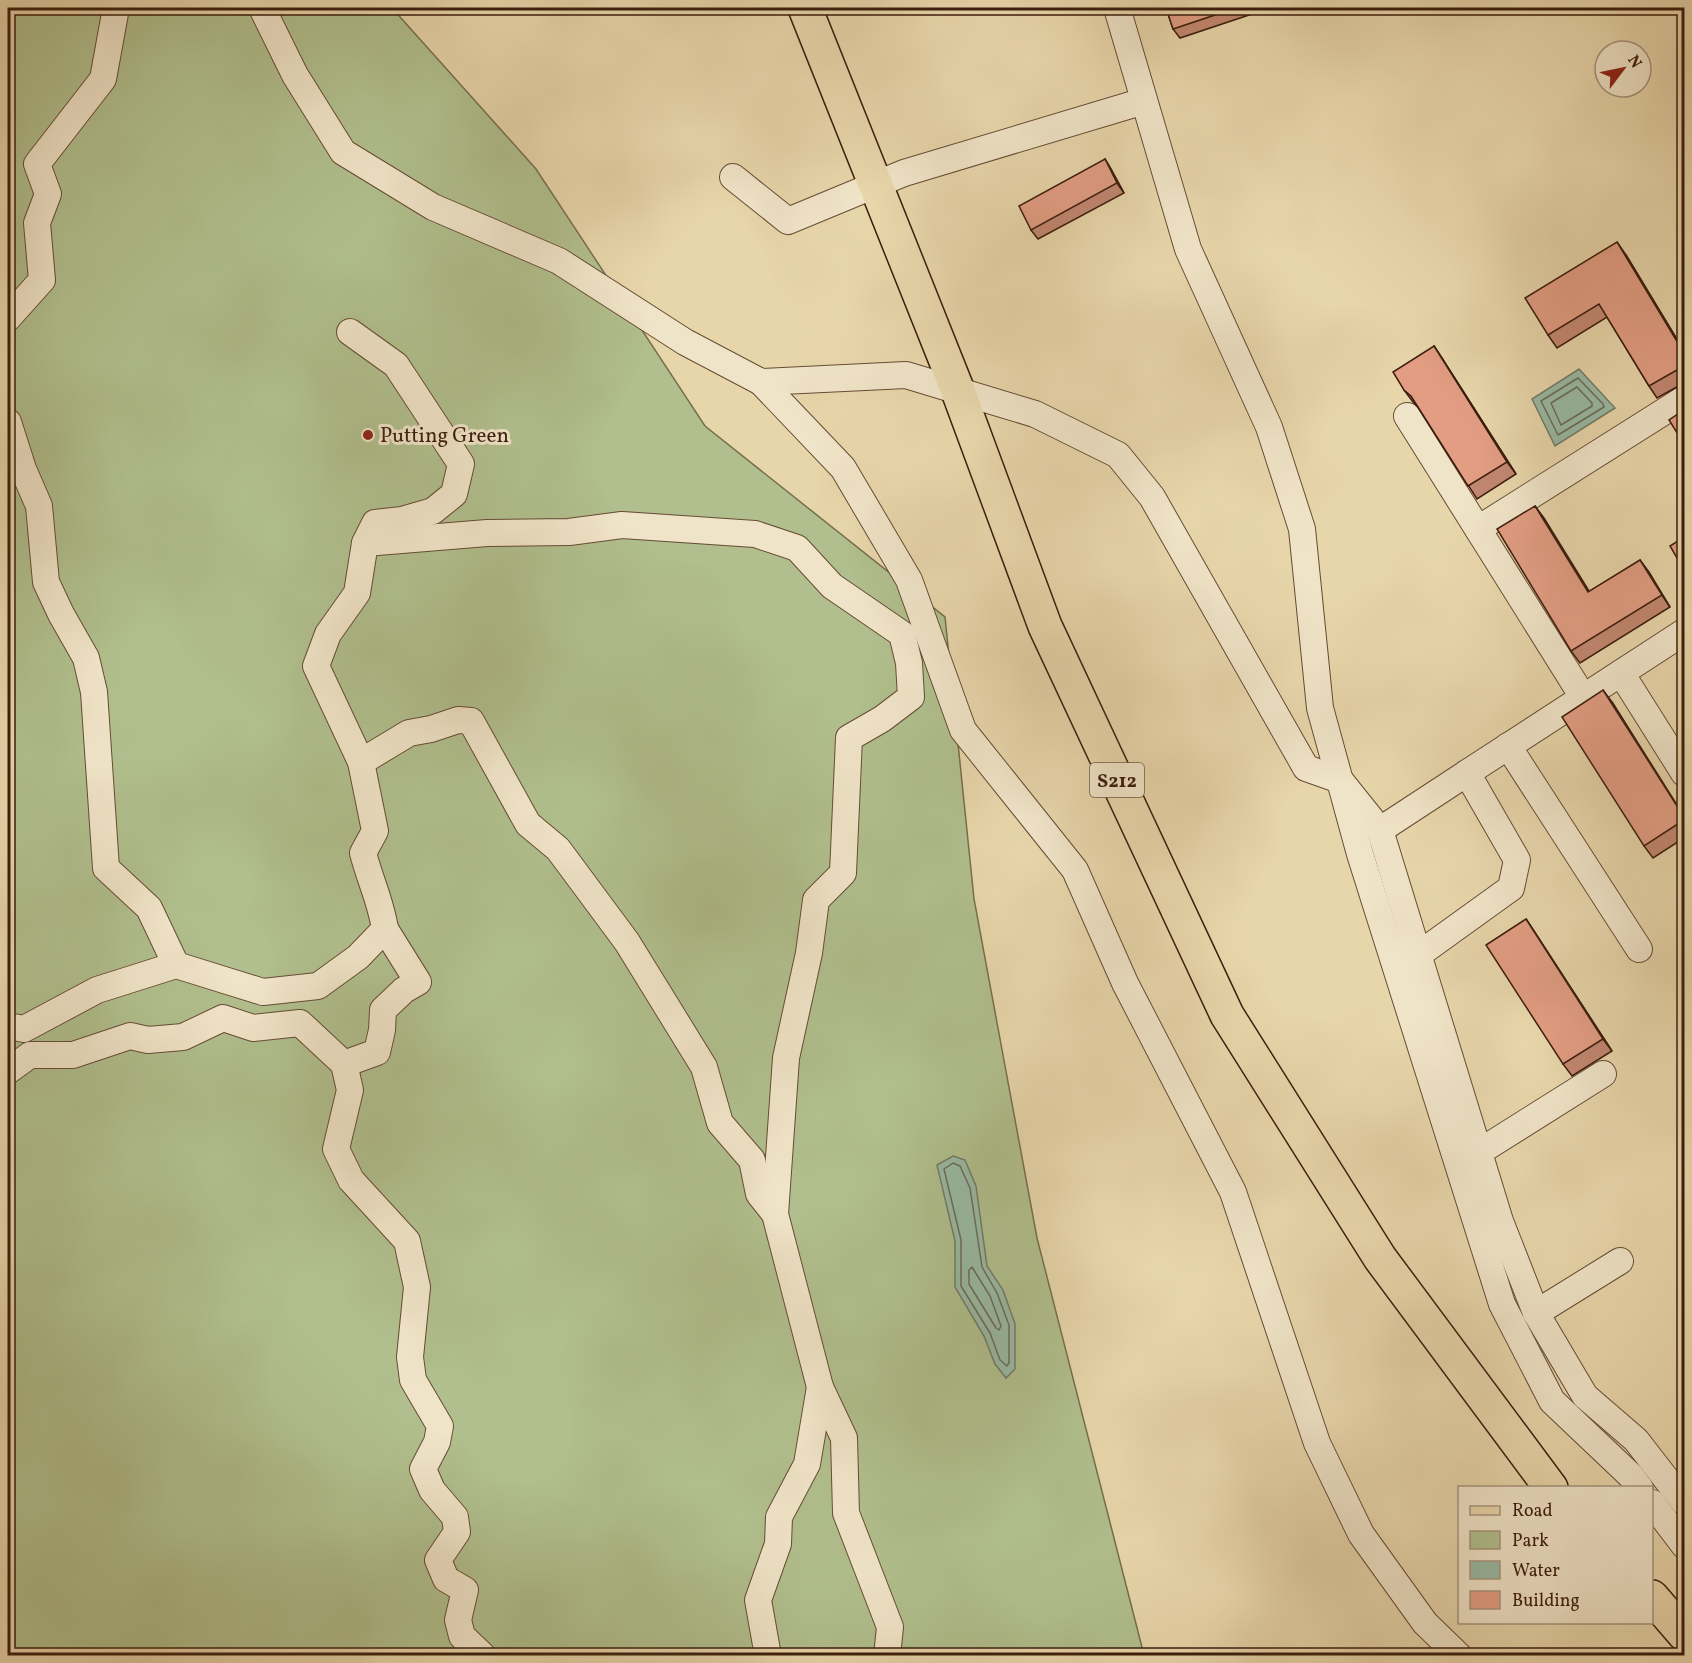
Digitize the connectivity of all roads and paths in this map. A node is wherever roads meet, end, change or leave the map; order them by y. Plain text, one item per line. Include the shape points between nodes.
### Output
1 (116, 8) edge
2 (262, 8) edge
3 (806, 8) edge
4 (1116, 8) edge
5 (1144, 101) junction
6 (733, 177) dead end
7 (8, 318) edge
8 (350, 332) dead end
9 (761, 382) junction
10 (958, 391) junction
11 (1684, 399) edge
12 (1407, 416) dead end
13 (8, 422) edge
14 (1478, 529) junction
15 (365, 543) junction
16 (1681, 642) edge
17 (1621, 673) junction
18 (1583, 697) junction
19 (1508, 746) junction
20 (361, 762) junction
21 (1684, 772) edge
22 (1467, 773) junction
23 (1340, 780) junction
24 (1380, 830) junction
25 (385, 929) junction
26 (1639, 949) dead end
27 (1418, 955) junction
28 (176, 964) junction
29 (16, 1027) edge
30 (30, 1055) junction
31 (344, 1064) junction
32 (8, 1071) edge
33 (1604, 1074) dead end
34 (1479, 1152) junction
35 (775, 1214) junction
36 (1620, 1261) dead end
37 (1536, 1312) junction
38 (819, 1387) junction
39 (1550, 1486) edge
40 (1638, 1486) edge
41 (1684, 1502) edge
42 (1653, 1504) edge
43 (1684, 1545) edge
44 (1653, 1599) edge
45 (1684, 1634) edge
46 (483, 1656) edge
47 (768, 1656) edge
48 (887, 1656) edge
49 (1459, 1656) edge

1 - 7 street via 103,79 37,164 48,194 37,223 42,280
2 - 9 street via 295,75 343,152 433,207 559,261 685,342
3 - 10 main road, S212
4 - 5 street
5 - 6 street via 904,172 788,221
5 - 23 street via 1188,249 1269,427 1302,529 1320,708
8 - 15 street via 396,365 461,464 454,494 433,511 375,523
9 - 10 street via 906,375
9 - 49 street via 843,468 909,580 963,730 1075,870 1125,983 1233,1192 1317,1443 1361,1534 1425,1623
10 - 23 street via 1035,414 1118,455 1152,497 1306,768
10 - 39 main road, S212 via 1045,626 1227,1015 1380,1258
11 - 14 street
12 - 14 street
13 - 28 street via 39,506 46,582 86,658 94,692 106,868 149,908
14 - 18 street
15 - 20 street via 357,592 328,634 316,666
15 - 35 street via 487,533 569,532 622,525 755,534 797,548 832,586 902,634 911,697 849,738 843,873 816,900 786,1059
16 - 17 street
17 - 18 street
17 - 21 street
18 - 19 street
19 - 22 street
19 - 26 street
20 - 25 street via 375,831 363,853
20 - 35 street via 409,733 458,720 471,721 528,824 558,849 627,942 704,1067 720,1123 752,1160 759,1194
22 - 24 street
22 - 27 street via 1517,860 1510,888
23 - 24 street
23 - 40 street via 1502,1304 1552,1401
24 - 27 street
25 - 28 street via 358,957 318,986 263,992
25 - 31 street via 418,982 383,1010 377,1052
27 - 34 street
28 - 29 street via 97,990
29 - 30 street
30 - 31 street via 72,1055 130,1036 148,1040 183,1037 223,1018 253,1028 300,1023
30 - 32 street
31 - 46 street via 350,1090 336,1149 351,1180 407,1241 417,1287 410,1357 413,1380 440,1426 437,1442 423,1469 432,1490 455,1517 457,1532 438,1560 446,1579 465,1590 458,1620 462,1636
33 - 34 street
34 - 37 street via 1500,1221
35 - 38 street
36 - 37 street
37 - 41 street via 1585,1396 1636,1440
38 - 47 street via 807,1464 779,1517 778,1544 758,1600
38 - 48 street via 844,1438 846,1514 890,1627
42 - 43 street
44 - 45 main road

